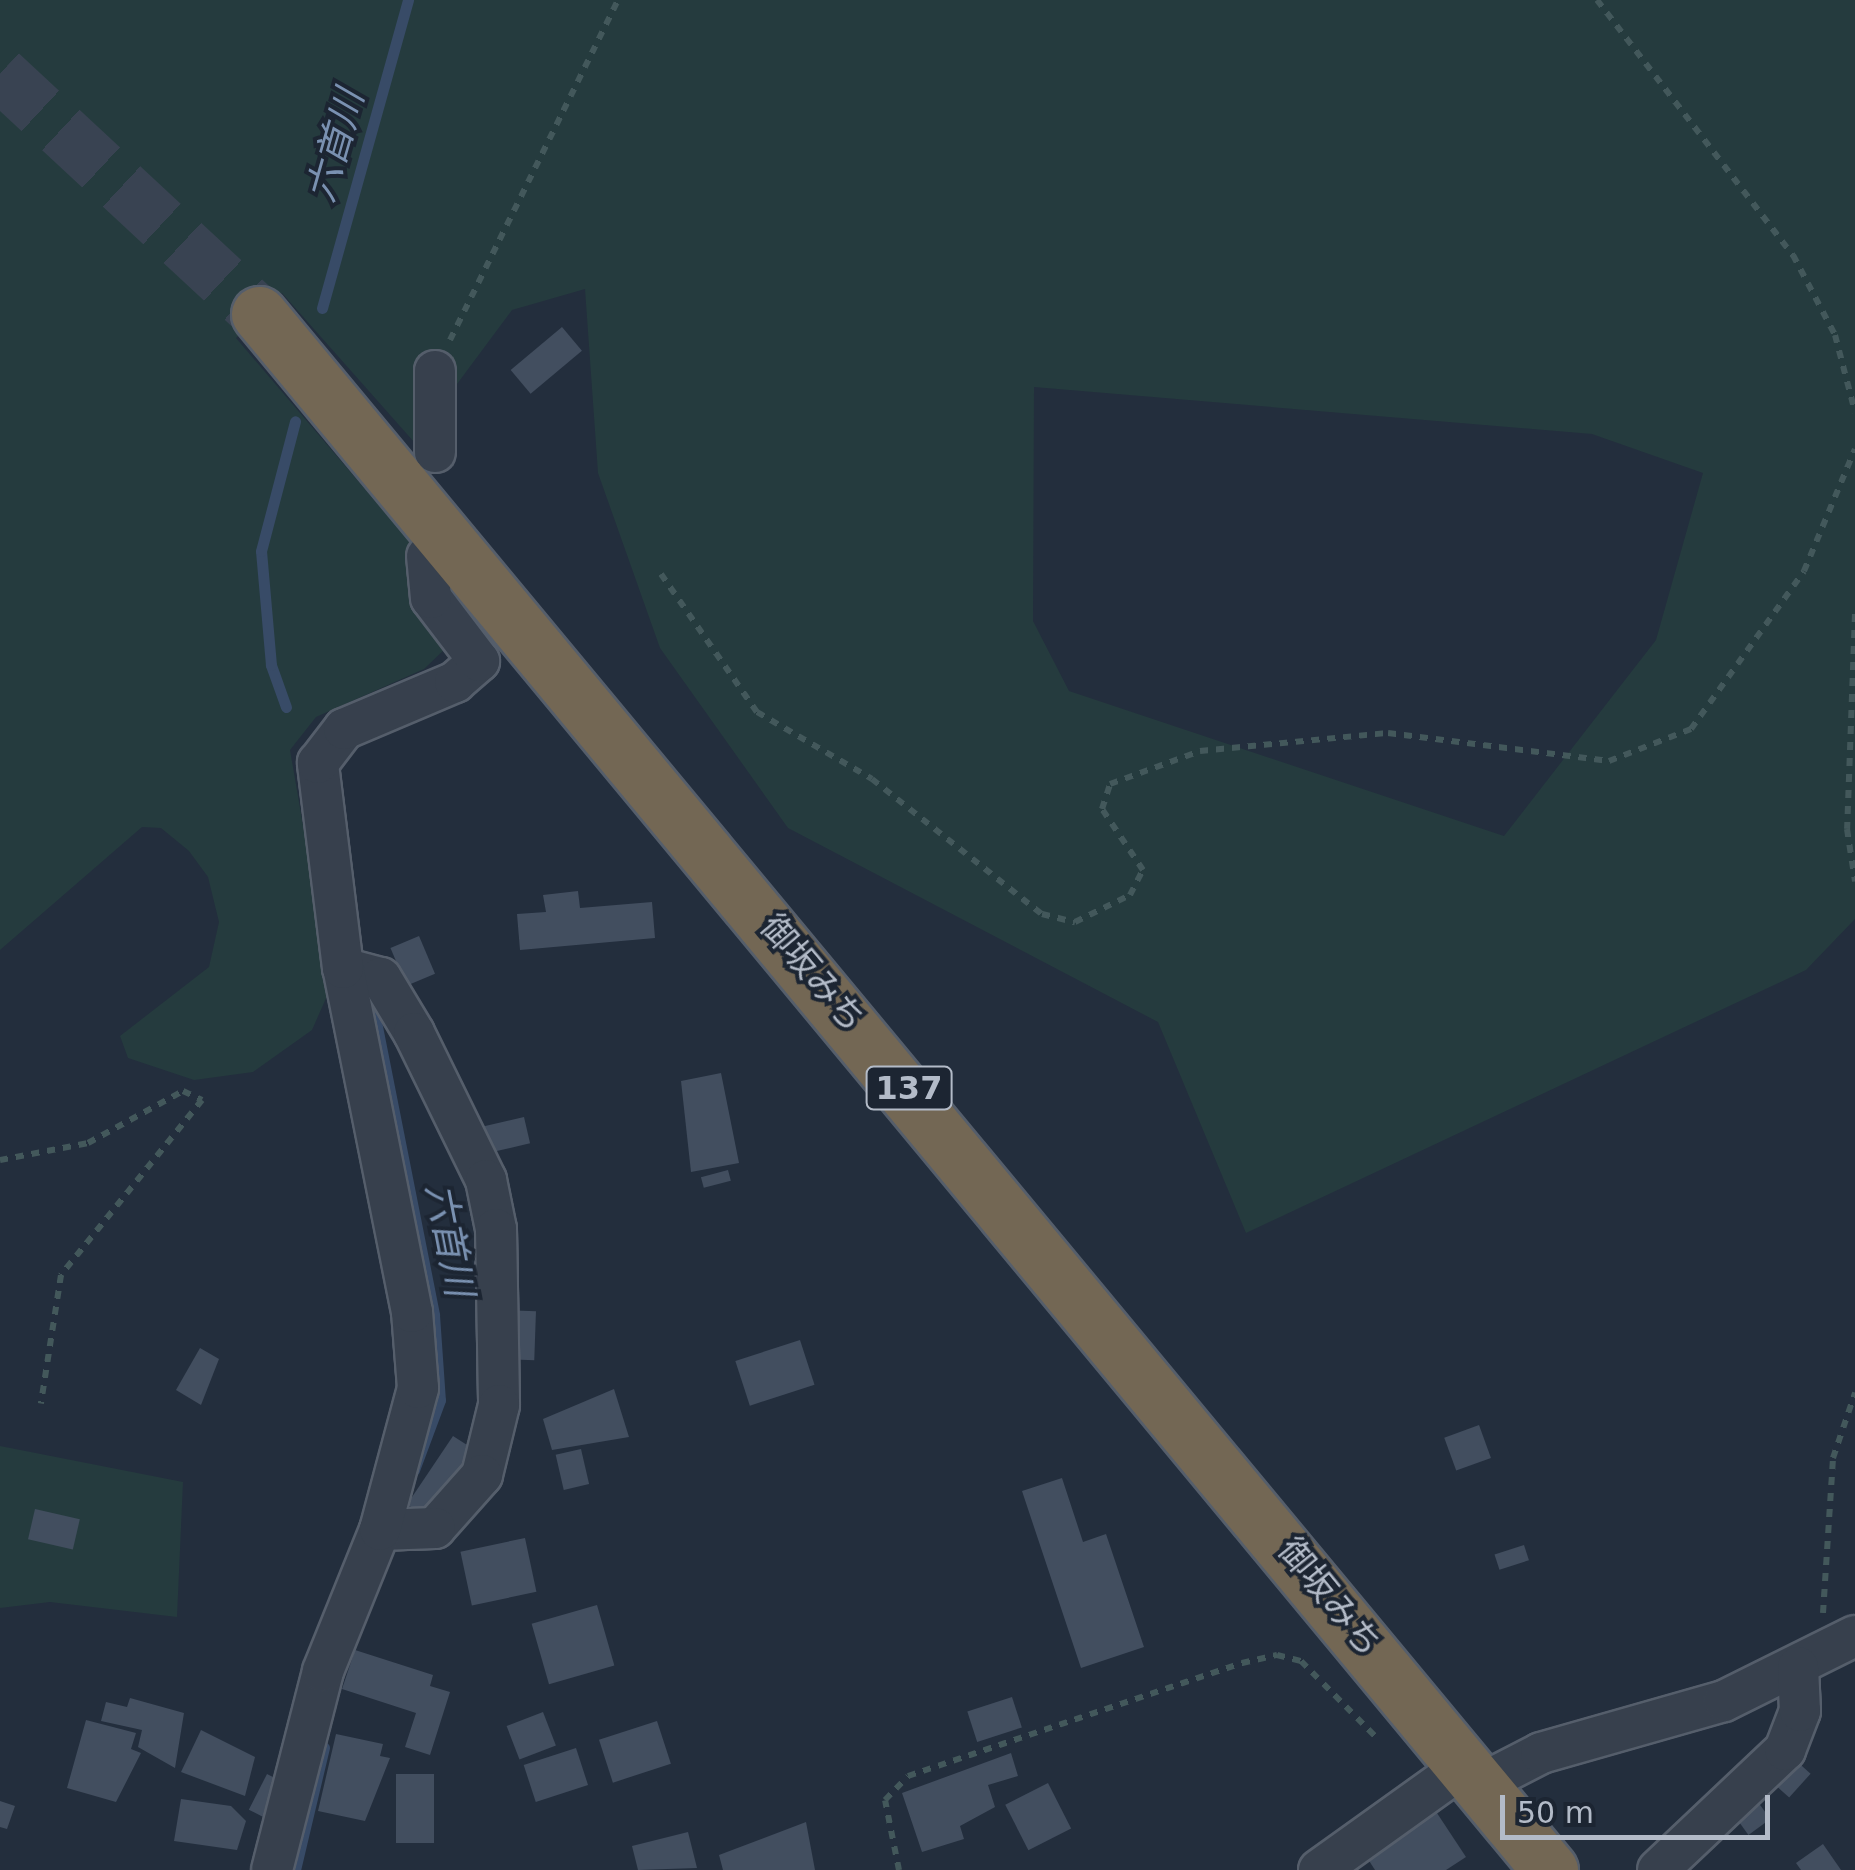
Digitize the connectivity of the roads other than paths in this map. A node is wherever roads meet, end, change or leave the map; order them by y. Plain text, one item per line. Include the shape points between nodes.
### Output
1 (259, 314) tunnel mouth
2 (435, 371) road end
3 (435, 452) dead end
4 (427, 556) dead end
5 (343, 968) junction
6 (380, 1530) junction
7 (1824, 1652) edge
8 (1459, 1780) junction
9 (272, 1870) edge
10 (1319, 1870) edge
11 (1550, 1870) edge
12 (1658, 1870) edge

1 - 8 highway, 御坂みち / 137
2 - 3 street
4 - 5 street via 431,598 479,661 322,748
5 - 6 street via 420,1366
5 - 6 street via 380,978 414,1033 486,1180 496,1229 499,1405 482,1475 435,1528
6 - 9 street via 328,1655
7 - 8 street via 1724,1701
7 - 12 street via 1785,1750
8 - 10 street
8 - 11 highway, 御坂みち / 137

